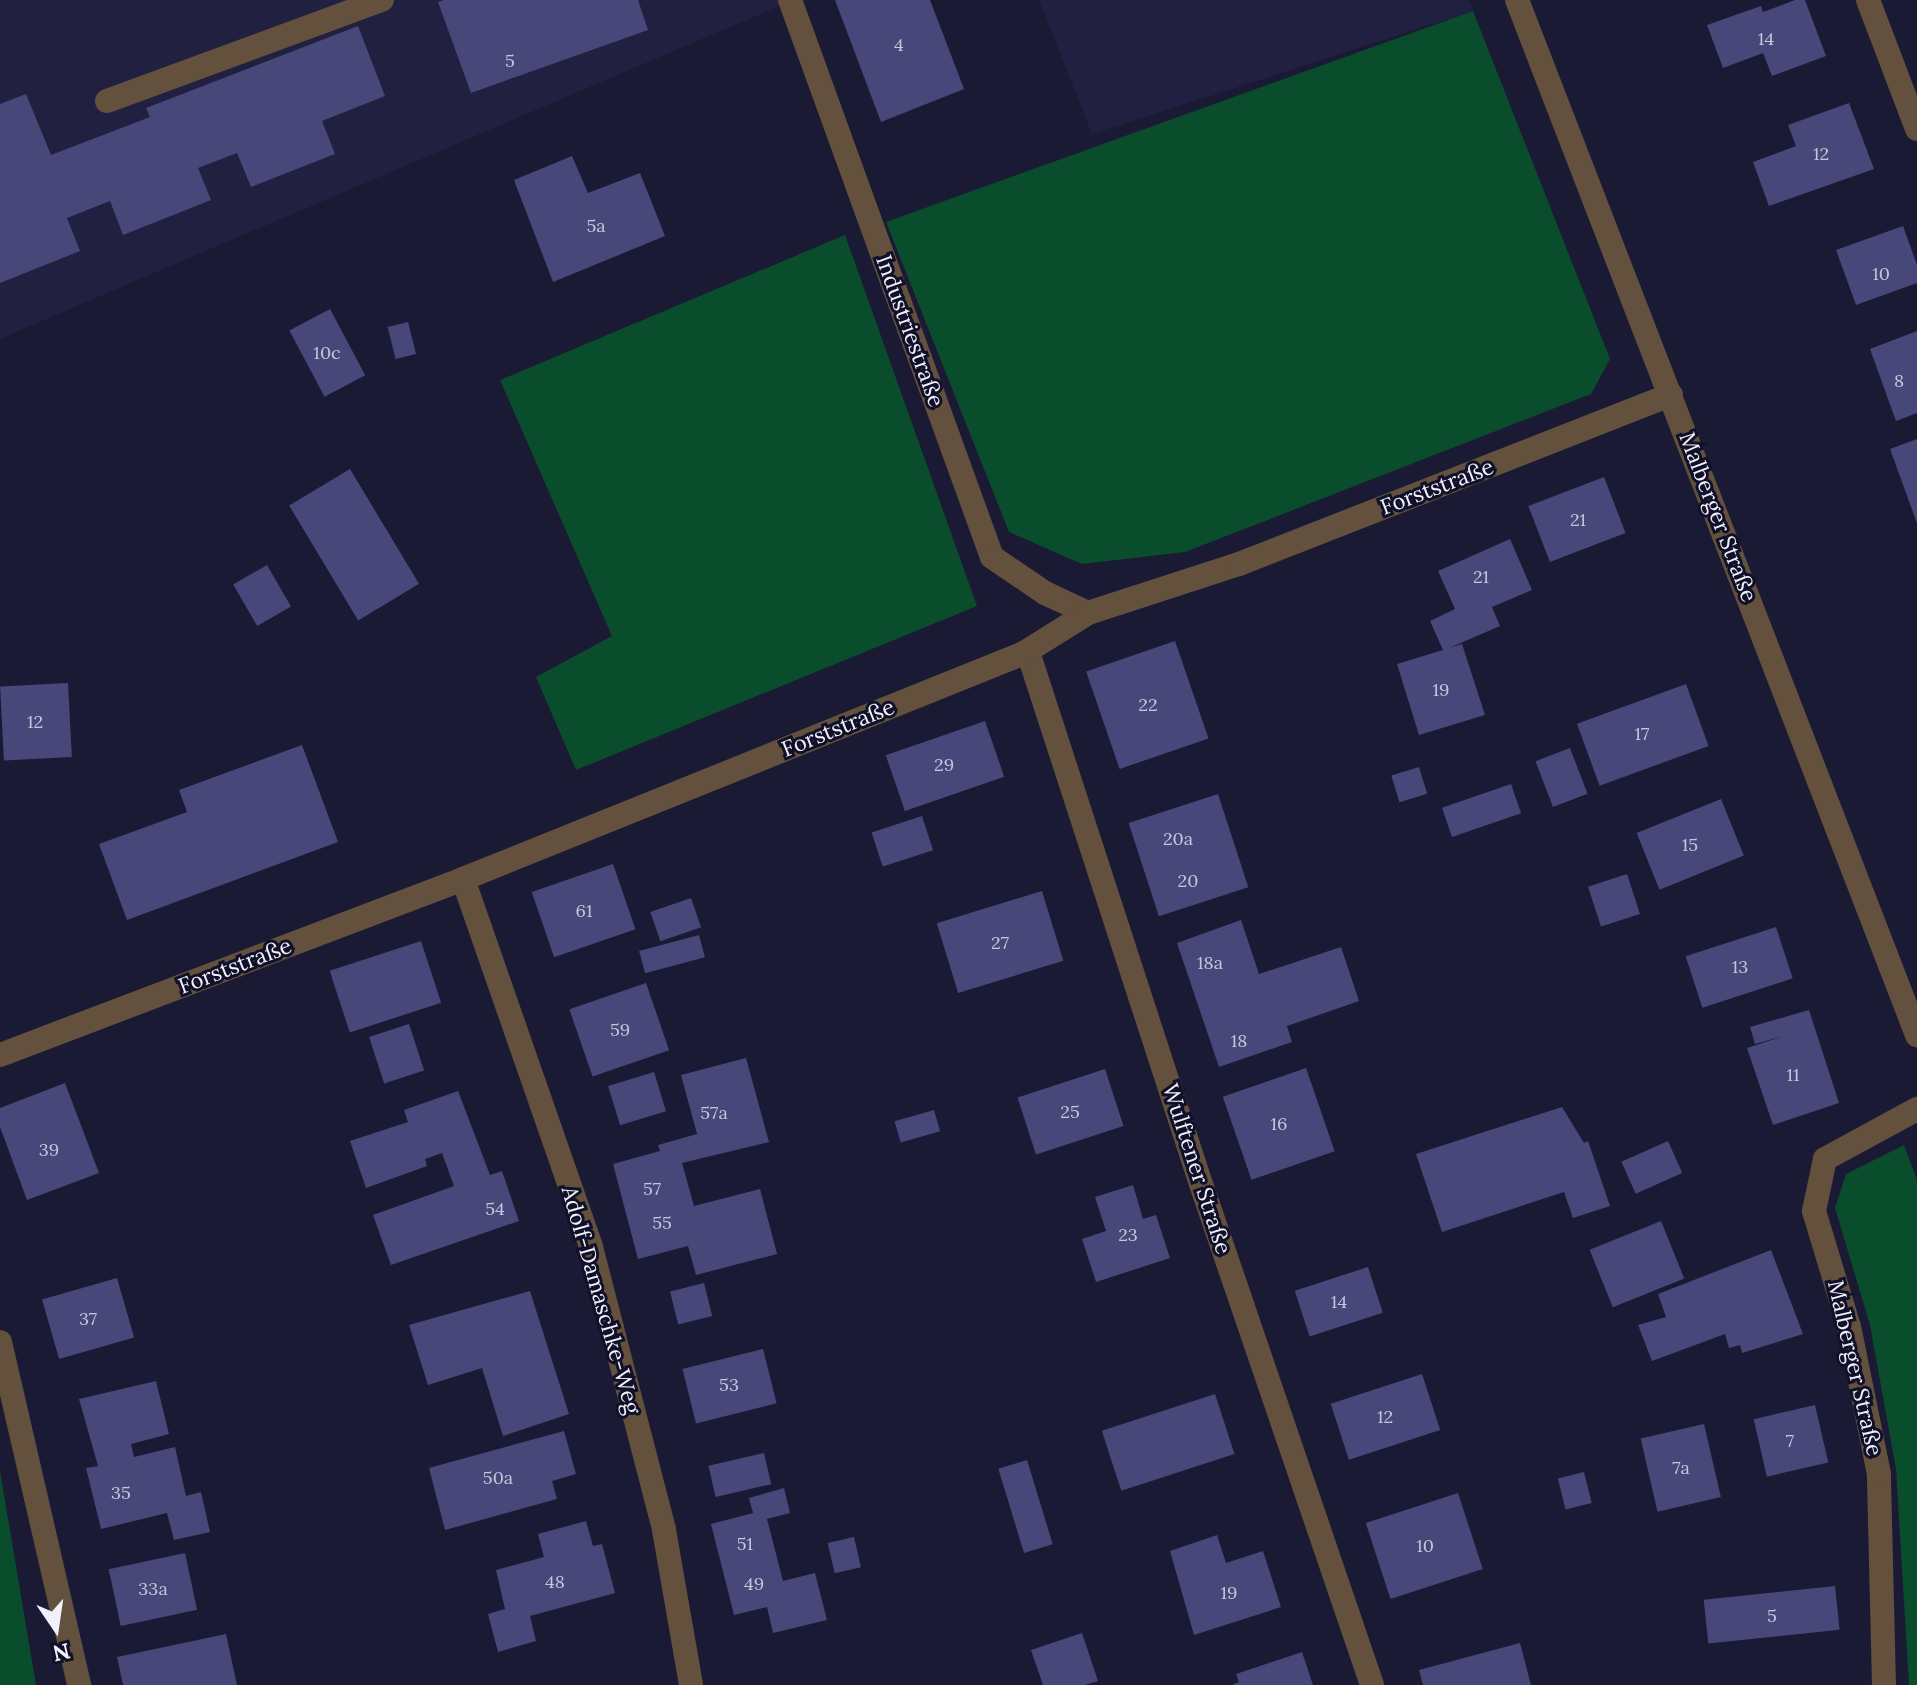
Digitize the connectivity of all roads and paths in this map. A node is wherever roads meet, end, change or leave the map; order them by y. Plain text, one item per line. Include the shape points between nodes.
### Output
1 (382, 0) edge
2 (790, 0) edge
3 (1517, 0) edge
4 (1868, 0) edge
5 (107, 101) dead end
6 (1917, 129) edge
7 (1671, 395) junction
8 (1088, 613) junction
9 (1028, 652) junction
10 (463, 879) junction
11 (1911, 999) edge
12 (1917, 1035) edge
13 (0, 1055) edge
14 (1917, 1109) edge
15 (0, 1342) edge
16 (79, 1685) edge
17 (691, 1685) edge
18 (1372, 1685) edge
19 (1884, 1685) edge

1 - 5 street
2 - 8 street, Industriestraße via 992,557 1045,593
3 - 7 street, Malberger Straße
4 - 6 street
7 - 8 street, Forststraße via 1239,564
7 - 11 street, Malberger Straße
8 - 9 street, Forststraße
9 - 10 street, Forststraße
9 - 18 street, Wulftener Straße
10 - 13 street, Forststraße
10 - 17 street, Adolf-Damaschke-Weg via 591,1247 664,1530
11 - 12 street, Malberger Straße
14 - 19 street, Malberger Straße via 1825,1159 1814,1211 1849,1327 1879,1474
15 - 16 street

